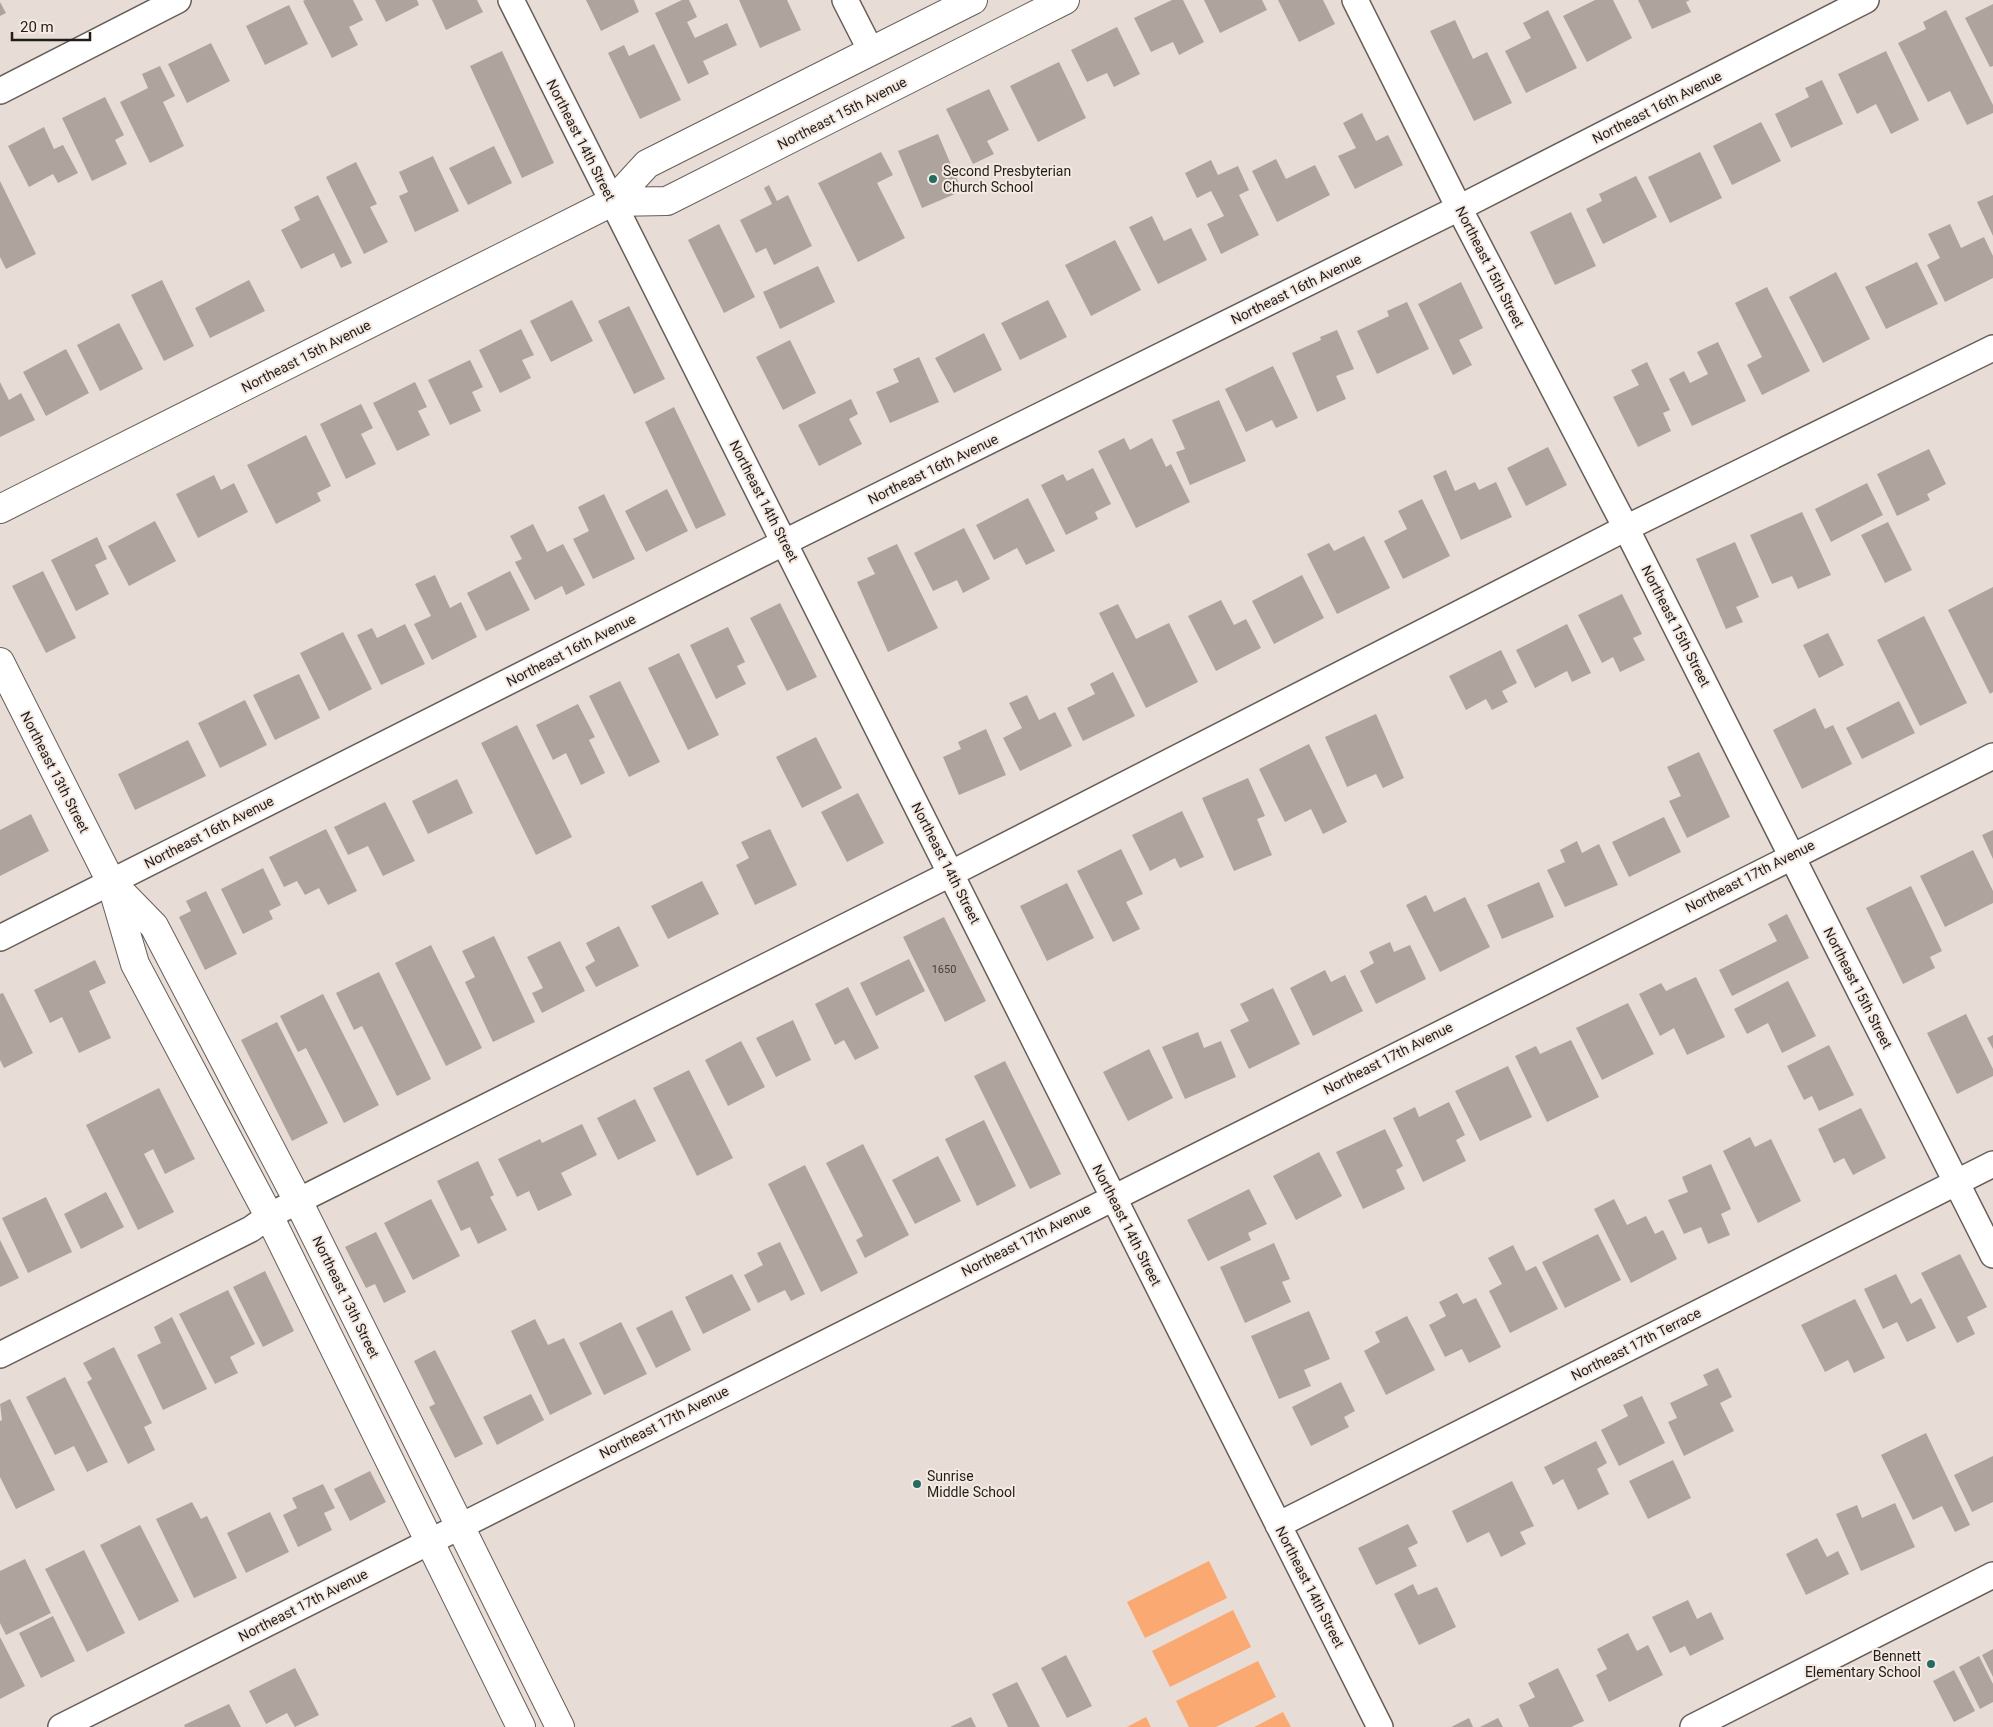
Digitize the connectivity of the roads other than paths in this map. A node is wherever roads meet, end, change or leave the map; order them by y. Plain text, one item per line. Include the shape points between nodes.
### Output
1 (178, 0) edge
2 (511, 0) edge
3 (845, 0) edge
4 (973, 0) edge
5 (1065, 0) edge
6 (1355, 0) edge
7 (1866, 0) edge
8 (871, 51) junction
9 (0, 91) edge
10 (612, 202) junction
11 (1459, 208) junction
12 (1993, 348) edge
13 (0, 510) edge
14 (1626, 528) junction
15 (785, 542) junction
16 (0, 662) edge
17 (1993, 756) edge
18 (1791, 855) junction
19 (952, 873) junction
20 (111, 882) junction
21 (0, 938) edge
22 (1993, 1164) edge
23 (1956, 1182) junction
24 (1112, 1196) junction
25 (298, 1201) junction
26 (269, 1216) junction
27 (1993, 1255) edge
28 (0, 1355) edge
29 (460, 1525) junction
30 (1278, 1525) junction
31 (430, 1540) junction
32 (1993, 1575) edge
33 (61, 1727) edge
34 (521, 1727) edge
35 (560, 1727) edge
36 (1380, 1727) edge
37 (1693, 1727) edge

1 - 9 street
2 - 10 street, Northeast 14th Street
3 - 8 street
4 - 8 street, Northeast 15th Avenue
5 - 10 street, Northeast 15th Avenue via 666,202
6 - 11 street, Northeast 15th Street
7 - 11 street, Northeast 16th Avenue
8 - 10 street, Northeast 15th Avenue via 647,164
10 - 13 street, Northeast 15th Avenue
10 - 15 street, Northeast 14th Street
11 - 14 street, Northeast 15th Street
11 - 15 street, Northeast 16th Avenue
12 - 14 street
14 - 18 street, Northeast 15th Street
14 - 19 street
15 - 19 street, Northeast 14th Street
15 - 20 street, Northeast 16th Avenue
16 - 20 street, Northeast 13th Street
17 - 18 street, Northeast 17th Avenue
18 - 23 street, Northeast 15th Street
18 - 24 street, Northeast 17th Avenue
19 - 24 street, Northeast 14th Street
19 - 25 street
20 - 21 street, Northeast 16th Avenue
20 - 25 street, Northeast 13th Street via 154,926
20 - 26 street, Northeast 13th Street via 135,964
22 - 23 street, Northeast 17th Terrace
23 - 27 street, Northeast 15th Street
23 - 30 street, Northeast 17th Terrace
24 - 29 street, Northeast 17th Avenue
24 - 30 street, Northeast 14th Street
25 - 26 street
25 - 29 street, Northeast 13th Street
26 - 28 street via 251,1229
26 - 31 street, Northeast 13th Street
29 - 31 street, Northeast 17th Avenue
29 - 35 street, Northeast 13th Street
30 - 36 street, Northeast 14th Street
31 - 33 street, Northeast 17th Avenue
31 - 34 street, Northeast 13th Street
32 - 37 street

